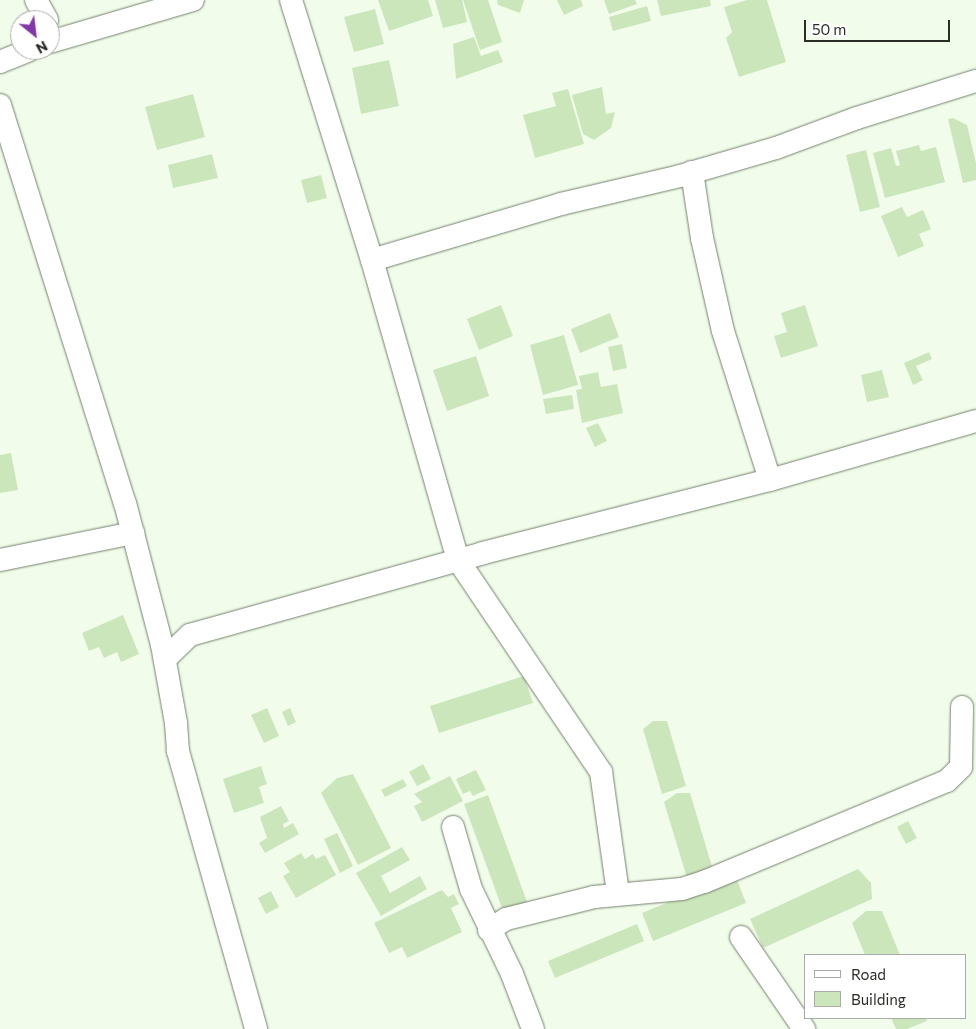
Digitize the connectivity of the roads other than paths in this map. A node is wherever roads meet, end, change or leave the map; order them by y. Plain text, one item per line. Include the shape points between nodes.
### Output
1 (193, 0) edge
2 (291, 0) edge
3 (60, 34) edge
4 (976, 81) edge
5 (0, 105) edge
6 (692, 172) junction
7 (372, 260) junction
8 (976, 421) edge
9 (770, 480) junction
10 (134, 532) junction
11 (0, 560) edge
12 (458, 560) junction
13 (165, 659) junction
14 (962, 707) dead end
15 (453, 827) dead end
16 (618, 893) junction
17 (489, 930) junction
18 (741, 937) dead end
19 (256, 1029) edge
20 (533, 1029) edge
21 (804, 1029) edge

1 - 3 street
2 - 7 street
4 - 6 street
5 - 10 street
6 - 7 street via 561,204
6 - 9 street via 702,238 723,331
7 - 12 street
8 - 9 street
9 - 12 street
10 - 11 street
10 - 13 street
12 - 13 street via 190,635
12 - 16 street via 601,772
13 - 19 street via 178,751
14 - 16 street via 961,767 947,781 704,882 682,889
15 - 17 street via 471,889
16 - 17 street via 506,919
17 - 20 street via 512,974
18 - 21 street

